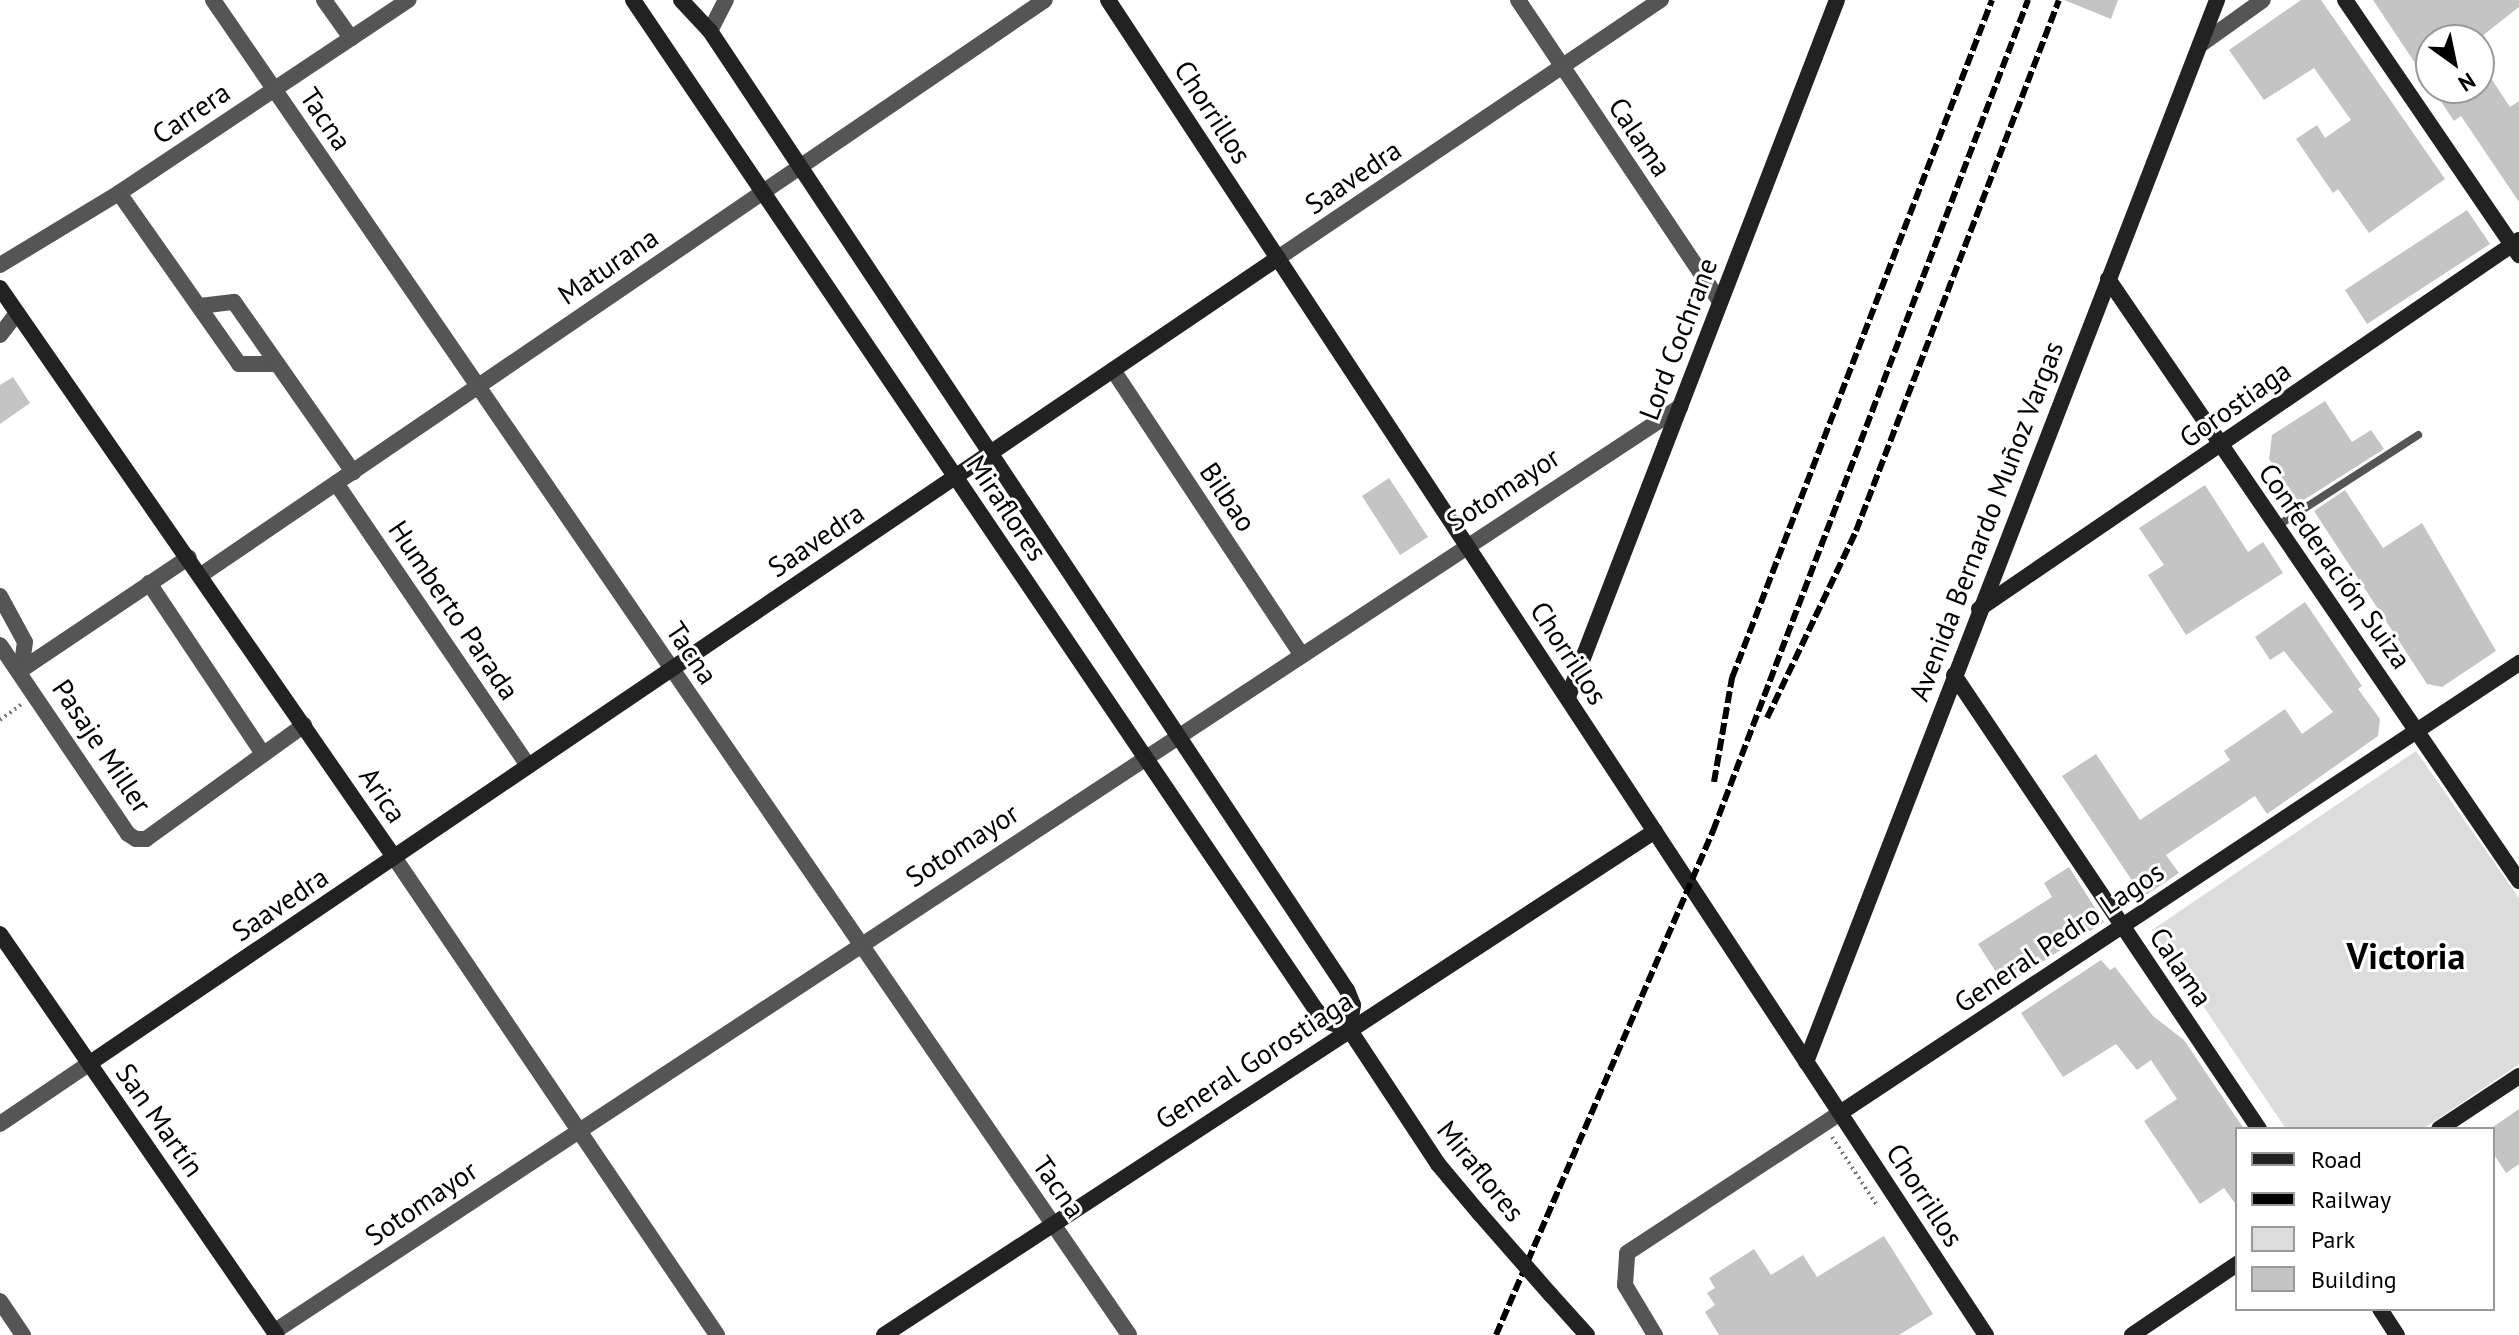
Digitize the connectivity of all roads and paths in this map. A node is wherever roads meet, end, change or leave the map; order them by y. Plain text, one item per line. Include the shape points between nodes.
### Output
1 (213, 0) edge
2 (324, 0) edge
3 (408, 0) edge
4 (633, 0) edge
5 (681, 0) edge
6 (726, 0) edge
7 (1045, 0) edge
8 (1108, 0) edge
9 (1518, 0) edge
10 (1661, 0) edge
11 (1837, 0) edge
12 (2217, 0) edge
13 (2263, 0) edge
14 (2345, 0) edge
15 (710, 31) junction
16 (351, 38) junction
17 (2200, 45) junction
18 (1562, 67) junction
19 (274, 89) junction
20 (800, 167) junction
21 (764, 191) junction
22 (119, 193) junction
23 (2517, 247) edge
24 (1278, 258) junction
25 (0, 265) edge
26 (2108, 279) junction
27 (0, 288) edge
28 (1720, 302) junction
29 (200, 306) junction
30 (17, 313) junction
31 (0, 335) edge
32 (277, 364) junction
33 (1113, 370) junction
34 (478, 387) junction
35 (1680, 407) junction
36 (2418, 435) dead end
37 (2221, 446) junction
38 (989, 454) junction
39 (353, 472) junction
40 (955, 477) junction
41 (336, 483) junction
42 (2276, 526) junction
43 (1466, 543) junction
44 (189, 557) junction
45 (201, 575) junction
46 (149, 583) junction
47 (0, 596) edge
48 (1979, 609) junction
49 (0, 645) edge
50 (1300, 652) junction
51 (2519, 663) edge
52 (671, 669) junction
53 (21, 670) junction
54 (1954, 675) junction
55 (1568, 697) junction
56 (304, 725) junction
57 (2417, 731) junction
58 (1175, 735) junction
59 (263, 754) junction
60 (1143, 757) junction
61 (528, 766) junction
62 (1655, 831) junction
63 (394, 857) junction
64 (2519, 881) edge
65 (2122, 926) junction
66 (0, 934) edge
67 (858, 945) junction
68 (1349, 1029) junction
69 (1806, 1062) junction
70 (90, 1063) junction
71 (2519, 1076) edge
72 (1840, 1113) junction
73 (0, 1124) edge
74 (2258, 1127) edge
75 (2442, 1127) edge
76 (579, 1130) junction
77 (1053, 1223) junction
78 (2235, 1265) edge
79 (0, 1301) edge
80 (2381, 1311) edge
81 (276, 1333) edge
82 (23, 1335) edge
83 (717, 1335) edge
84 (884, 1335) edge
85 (1129, 1335) edge
86 (1587, 1335) edge
87 (1655, 1335) edge
88 (1986, 1335) edge
89 (2132, 1335) edge
90 (2397, 1335) edge

1 - 19 street, Tacna
2 - 16 street
3 - 16 street, Carrera
4 - 21 street, Miraflores
5 - 15 street, Miraflores
6 - 15 street
7 - 20 street, Maturana
8 - 24 street, Chorrillos
9 - 18 street, Calama
10 - 18 street, Saavedra
11 - 28 street, Lord Cochrane
12 - 17 street, Avenida Bernardo Muñoz Vargas
13 - 17 street
14 - 23 street
15 - 20 street, Miraflores
16 - 19 street, Carrera
17 - 26 street, Avenida Bernardo Muñoz Vargas
18 - 24 street, Saavedra
18 - 28 street, Calama
19 - 22 street, Carrera
19 - 34 street, Tacna
20 - 21 street, Maturana
20 - 38 street, Miraflores
21 - 34 street, Maturana
21 - 40 street, Miraflores
22 - 25 street, Carrera
22 - 29 street
23 - 37 street, Gorostiaga
24 - 33 street, Saavedra
24 - 43 street, Chorrillos
26 - 37 street, Confederación Suiza
26 - 48 street, Avenida Bernardo Muñoz Vargas
27 - 30 street, Arica
28 - 35 street, Lord Cochrane
29 - 32 street via 239,364
29 - 32 street via 234,302
30 - 31 street
30 - 44 street, Arica
32 - 39 street
33 - 38 street, Saavedra
33 - 50 street, Bilbao
34 - 39 street, Maturana
34 - 52 street, Tacna
35 - 43 street, Sotomayor
35 - 55 street, Lord Cochrane
36 - 42 lane
37 - 42 street, Confederación Suiza
37 - 48 street, Gorostiaga
38 - 40 street, Saavedra
38 - 58 street, Miraflores
39 - 41 street, Maturana
40 - 52 street, Saavedra
40 - 60 street, Miraflores
41 - 45 street, Maturana
41 - 61 street, Humberto Parada
42 - 57 street, Confederación Suiza
43 - 50 street, Sotomayor
43 - 55 street, Chorrillos
44 - 45 street, Arica
44 - 46 street
45 - 56 street, Arica
46 - 53 street
46 - 59 street
47 - 53 street, Pasaje Miller via 25,642
48 - 54 street, Avenida Bernardo Muñoz Vargas
49 - 53 street, Pasaje Miller
50 - 58 street, Sotomayor
51 - 57 street, General Pedro Lagos
52 - 61 street, Saavedra
52 - 67 street, Tacna
53 - 59 street, Pasaje Miller via 136,839 146,839
54 - 65 street, Calama
54 - 69 street, Avenida Bernardo Muñoz Vargas
55 - 62 street, Chorrillos
56 - 59 street, Pasaje Miller
56 - 63 street, Arica
57 - 64 street, Confederación Suiza
57 - 65 street, General Pedro Lagos
58 - 60 street, Sotomayor
58 - 68 street, Miraflores via 1347,990 1353,1005
60 - 67 street, Sotomayor
60 - 68 street, Miraflores via 1316,1010 1328,1022
61 - 63 street, Saavedra
62 - 68 street, General Gorostiaga
62 - 69 street, Chorrillos
63 - 70 street, Saavedra
63 - 76 street, Arica
65 - 72 street, General Pedro Lagos
65 - 74 street, Calama
66 - 70 street, San Martín
67 - 76 street, Sotomayor
67 - 77 street, Tacna
68 - 77 street, General Gorostiaga
68 - 86 street, Miraflores, bridge via 1438,1164
69 - 72 street, Chorrillos
70 - 73 street, Saavedra
70 - 81 street, San Martín
71 - 75 street
72 - 87 street, General Pedro Lagos via 1627,1253 1625,1285
72 - 88 street, Chorrillos
76 - 81 street, Sotomayor
76 - 83 street, Arica
77 - 84 street, General Gorostiaga
77 - 85 street, Tacna
78 - 89 street
79 - 82 street
80 - 90 street

